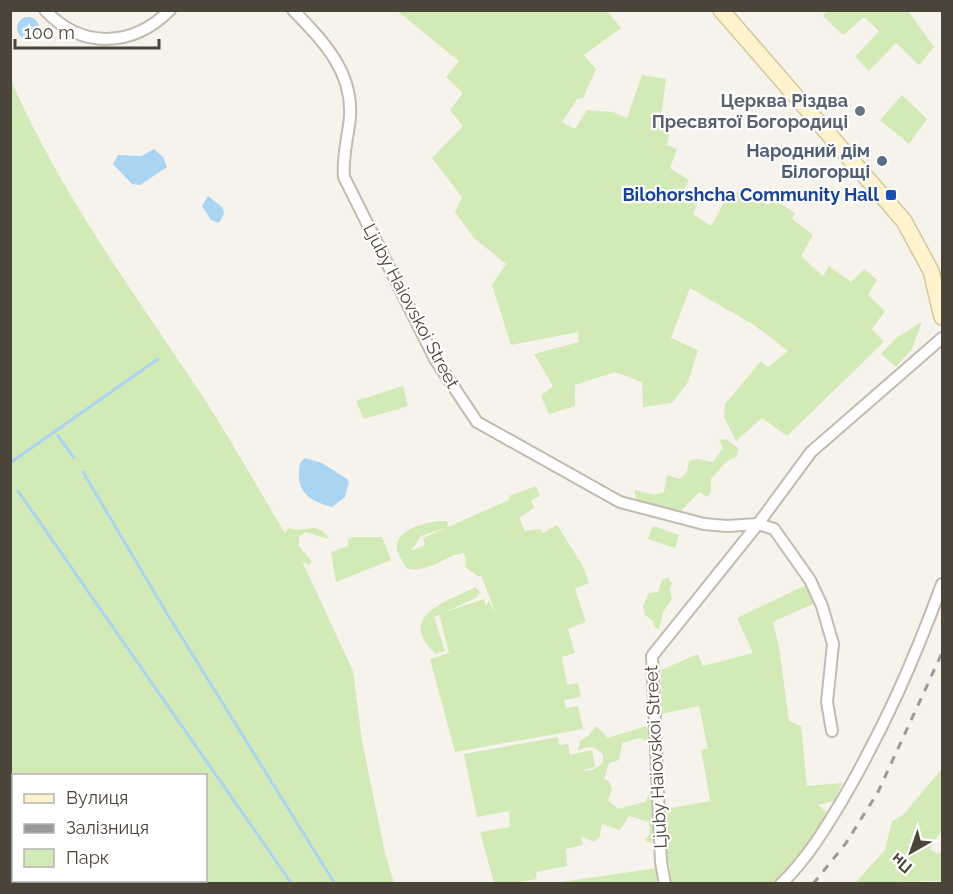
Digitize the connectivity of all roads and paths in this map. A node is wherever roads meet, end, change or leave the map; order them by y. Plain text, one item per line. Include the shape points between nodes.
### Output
1 (45, 10) edge
2 (170, 10) edge
3 (293, 10) edge
4 (721, 10) edge
5 (942, 317) edge
6 (942, 338) edge
7 (758, 524) junction
8 (942, 584) edge
9 (832, 731) dead end
10 (664, 884) edge
11 (782, 884) edge

1 - 2 street via 74,33 111,39 142,32 156,25
3 - 7 street, Ljuby Haiovskoi Street via 325,43 342,70 350,106 343,164 351,193 435,359 477,422 620,502 704,524
4 - 5 street via 904,221 931,271
6 - 7 street, Ljuby Haiovskoi Street via 811,452
7 - 9 street via 774,529 810,580 822,606 832,644 827,702
7 - 10 street, Ljuby Haiovskoi Street via 652,656
8 - 11 street via 912,668 882,729 819,838

